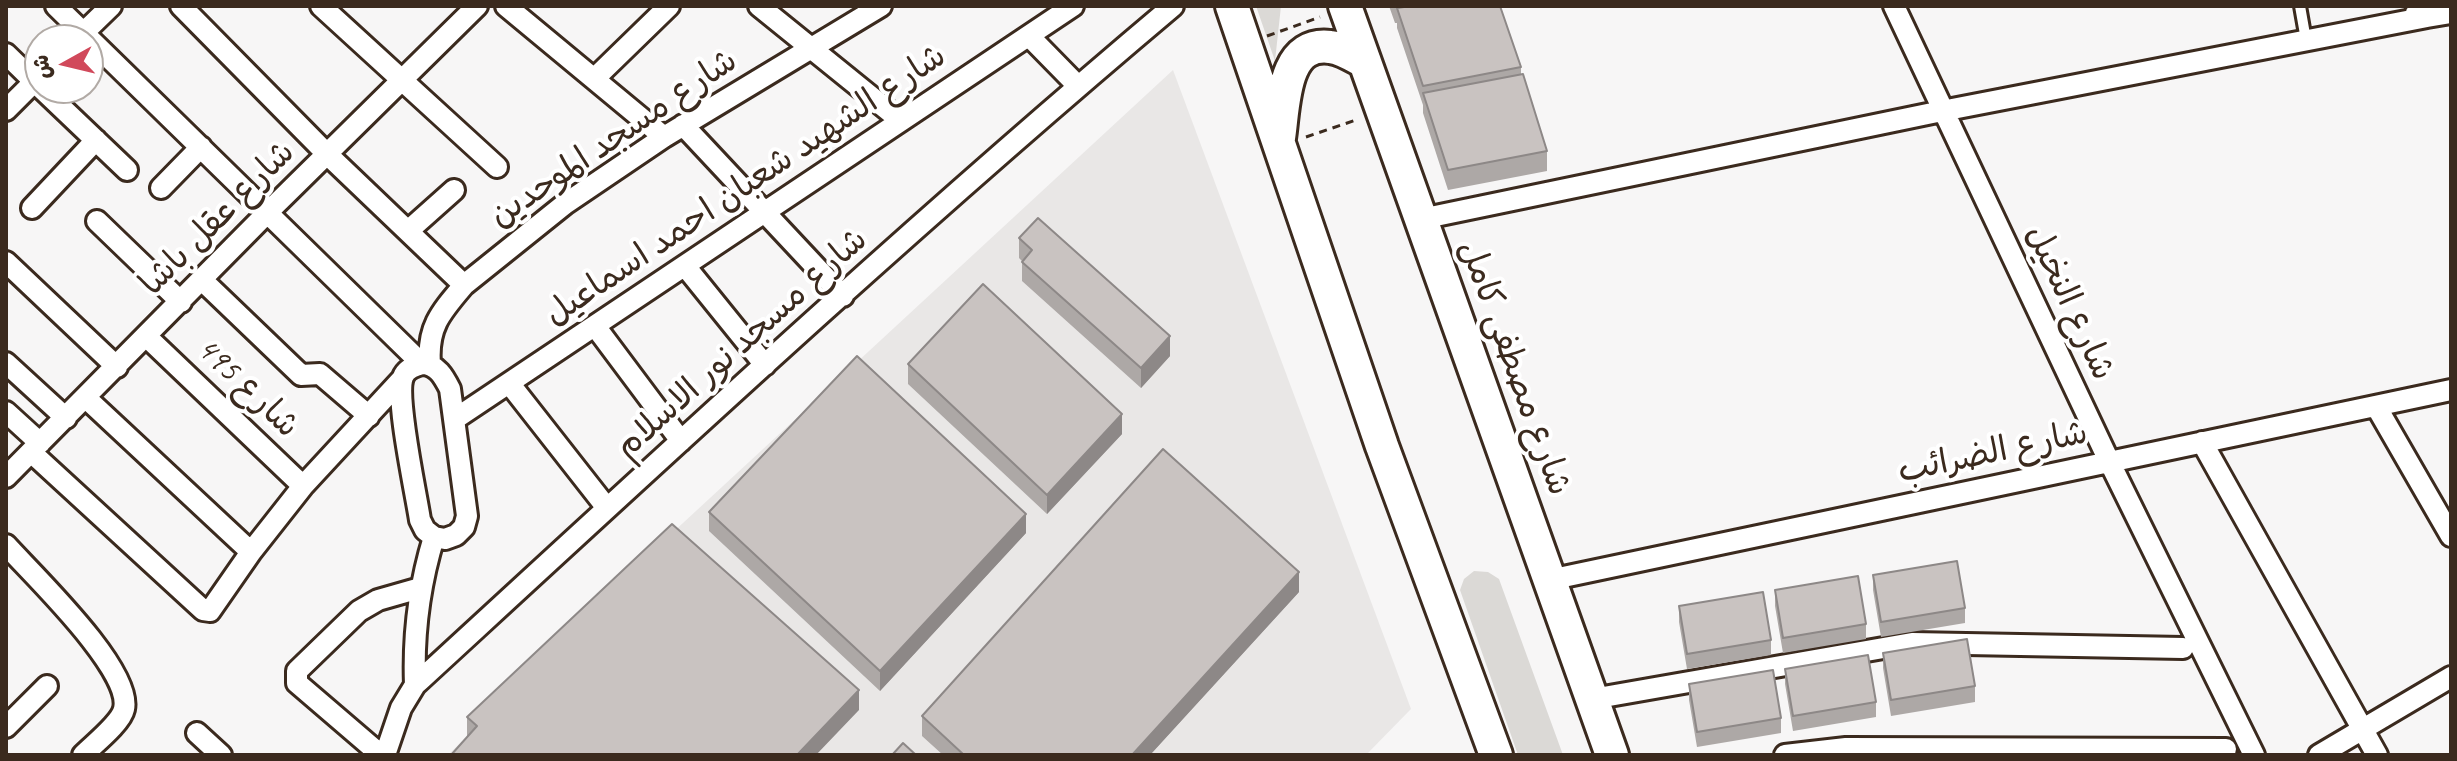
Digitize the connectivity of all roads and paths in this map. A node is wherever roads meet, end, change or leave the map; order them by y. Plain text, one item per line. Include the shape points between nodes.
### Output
1 (56, 6) edge
2 (111, 6) edge
3 (181, 6) edge
4 (321, 6) edge
5 (477, 6) edge
6 (506, 6) edge
7 (669, 6) edge
8 (881, 6) edge
9 (1073, 6) edge
10 (1173, 6) edge
11 (1232, 6) edge
12 (1894, 6) edge
13 (2300, 6) edge
14 (763, 7) edge
15 (1345, 7) edge
16 (2419, 12) edge
17 (2451, 13) edge
18 (70, 24) edge
19 (93, 24) edge
20 (1029, 36) junction
21 (2306, 40) junction
22 (1245, 44) junction
23 (809, 47) junction
24 (6, 54) edge
25 (104, 59) edge
26 (1365, 62) junction
27 (24, 70) edge
28 (594, 79) junction
29 (401, 81) junction
30 (1078, 86) junction
31 (24, 95) edge
32 (60, 104) edge
33 (6, 110) edge
34 (1382, 111) junction
35 (1942, 111) junction
36 (900, 120) junction
37 (683, 125) junction
38 (664, 137) junction
39 (96, 140) junction
40 (1279, 144) junction
41 (201, 147) junction
42 (327, 154) junction
43 (497, 167) dead end
44 (127, 170) dead end
45 (161, 188) dead end
46 (454, 190) dead end
47 (32, 208) dead end
48 (268, 212) junction
49 (765, 212) junction
50 (1421, 219) junction
51 (97, 221) dead end
52 (408, 231) junction
53 (6, 262) edge
54 (685, 266) junction
55 (202, 280) junction
56 (464, 285) junction
57 (843, 296) junction
58 (181, 302) junction
59 (595, 326) junction
60 (147, 337) junction
61 (6, 363) edge
62 (426, 364) junction
63 (765, 365) junction
64 (117, 367) junction
65 (402, 379) junction
66 (509, 383) junction
67 (2451, 390) edge
68 (86, 398) junction
69 (2376, 406) junction
70 (6, 412) edge
71 (369, 416) junction
72 (66, 418) junction
73 (455, 419) junction
74 (681, 441) junction
75 (2202, 442) junction
76 (36, 448) junction
77 (2109, 461) junction
78 (6, 477) edge
79 (303, 486) junction
80 (607, 508) junction
81 (2451, 536) edge
82 (434, 537) junction
83 (6, 545) edge
84 (251, 552) junction
85 (1549, 580) junction
86 (420, 588) junction
87 (2183, 648) dead end
88 (2451, 677) edge
89 (415, 685) junction
90 (47, 686) dead end
91 (1592, 699) junction
92 (6, 727) edge
93 (2363, 729) junction
94 (197, 733) dead end
95 (2226, 749) dead end
96 (83, 755) edge
97 (221, 755) edge
98 (383, 755) edge
99 (1496, 755) edge
100 (1612, 755) edge
101 (1785, 755) edge
102 (2254, 755) edge
103 (2319, 755) edge
104 (2377, 755) edge

1 - 18 street
2 - 19 street
3 - 42 street
4 - 29 street
5 - 29 street, شارع عقل باشا
6 - 28 street
7 - 28 street
8 - 23 street, شارع مسجد الموحدين
9 - 20 street, شارع الشهيد شعبان احمد اسماعيل
10 - 30 street, شارع مسجد نور الاسلام
11 - 22 main road
12 - 35 street, شارع النخيل
13 - 21 lane
14 - 23 street
15 - 22 path
15 - 26 main road, شارع مصطفى كامل
16 - 17 street
16 - 21 street
20 - 30 street
20 - 36 street, شارع الشهيد شعبان احمد اسماعيل
21 - 35 street
22 - 40 main road
23 - 36 street
23 - 37 street, شارع مسجد الموحدين
24 - 27 street
25 - 41 street
26 - 34 main road, شارع مصطفى كامل
26 - 40 main road via 1329,46 1302,54 1288,74
28 - 38 street
29 - 42 street, شارع عقل باشا
29 - 43 street
30 - 57 street, شارع مسجد نور الاسلام
31 - 33 street
32 - 39 street
34 - 40 path
34 - 50 main road, شارع مصطفى كامل
35 - 50 street
35 - 77 street, شارع النخيل
36 - 49 street, شارع الشهيد شعبان احمد اسماعيل
37 - 38 street, شارع مسجد الموحدين
37 - 49 street
38 - 56 street, شارع مسجد الموحدين via 565,204
39 - 44 street
39 - 47 street
40 - 99 main road
41 - 45 street
41 - 48 street
42 - 48 street, شارع عقل باشا
42 - 52 street
46 - 52 street
48 - 55 street, شارع عقل باشا
48 - 62 street
49 - 54 street, شارع الشهيد شعبان احمد اسماعيل
49 - 57 street
50 - 85 main road, شارع مصطفى كامل
51 - 58 street
52 - 56 street
53 - 64 street
54 - 59 street, شارع الشهيد شعبان احمد اسماعيل
54 - 63 street
55 - 58 street, شارع عقل باشا
55 - 71 street via 301,375 320,374
56 - 62 street, شارع مسجد الموحدين via 438,316
57 - 63 street, شارع مسجد نور الاسلام
58 - 60 street, شارع عقل باشا
59 - 66 street, شارع الشهيد شعبان احمد اسماعيل
59 - 74 street
60 - 64 street, شارع عقل باشا
60 - 79 street, شارع 495
61 - 72 street
62 - 65 street via 413,366
62 - 73 street via 442,374 450,389
63 - 74 street, شارع مسجد نور الاسلام
64 - 68 street, شارع عقل باشا
65 - 71 street
65 - 82 street via 420,520
66 - 73 street, شارع الشهيد شعبان احمد اسماعيل
66 - 80 street
67 - 69 street, شارع الضرائب
68 - 72 street, شارع عقل باشا
68 - 84 street
69 - 75 street, شارع الضرائب
69 - 81 street
70 - 76 street
71 - 79 street
72 - 76 street, شارع عقل باشا
73 - 82 street via 467,516 456,535
74 - 80 street, شارع مسجد نور الاسلام
75 - 77 street, شارع الضرائب
75 - 93 street
76 - 78 street, شارع عقل باشا
76 - 84 street via 203,610 213,609
77 - 85 street, شارع الضرائب
77 - 102 street, شارع النخيل
79 - 84 street
80 - 89 street, شارع مسجد نور الاسلام
82 - 86 street
83 - 96 street via 95,643 118,680 124,709
85 - 91 main road, شارع مصطفى كامل
86 - 89 street
86 - 98 street via 359,611 297,671 297,683
87 - 91 street via 1912,643
88 - 93 street
89 - 98 street, شارع مسجد نور الاسلام
90 - 92 street
91 - 100 main road, شارع مصطفى كامل
93 - 103 street
93 - 104 street
94 - 97 street
95 - 101 street via 1846,748

